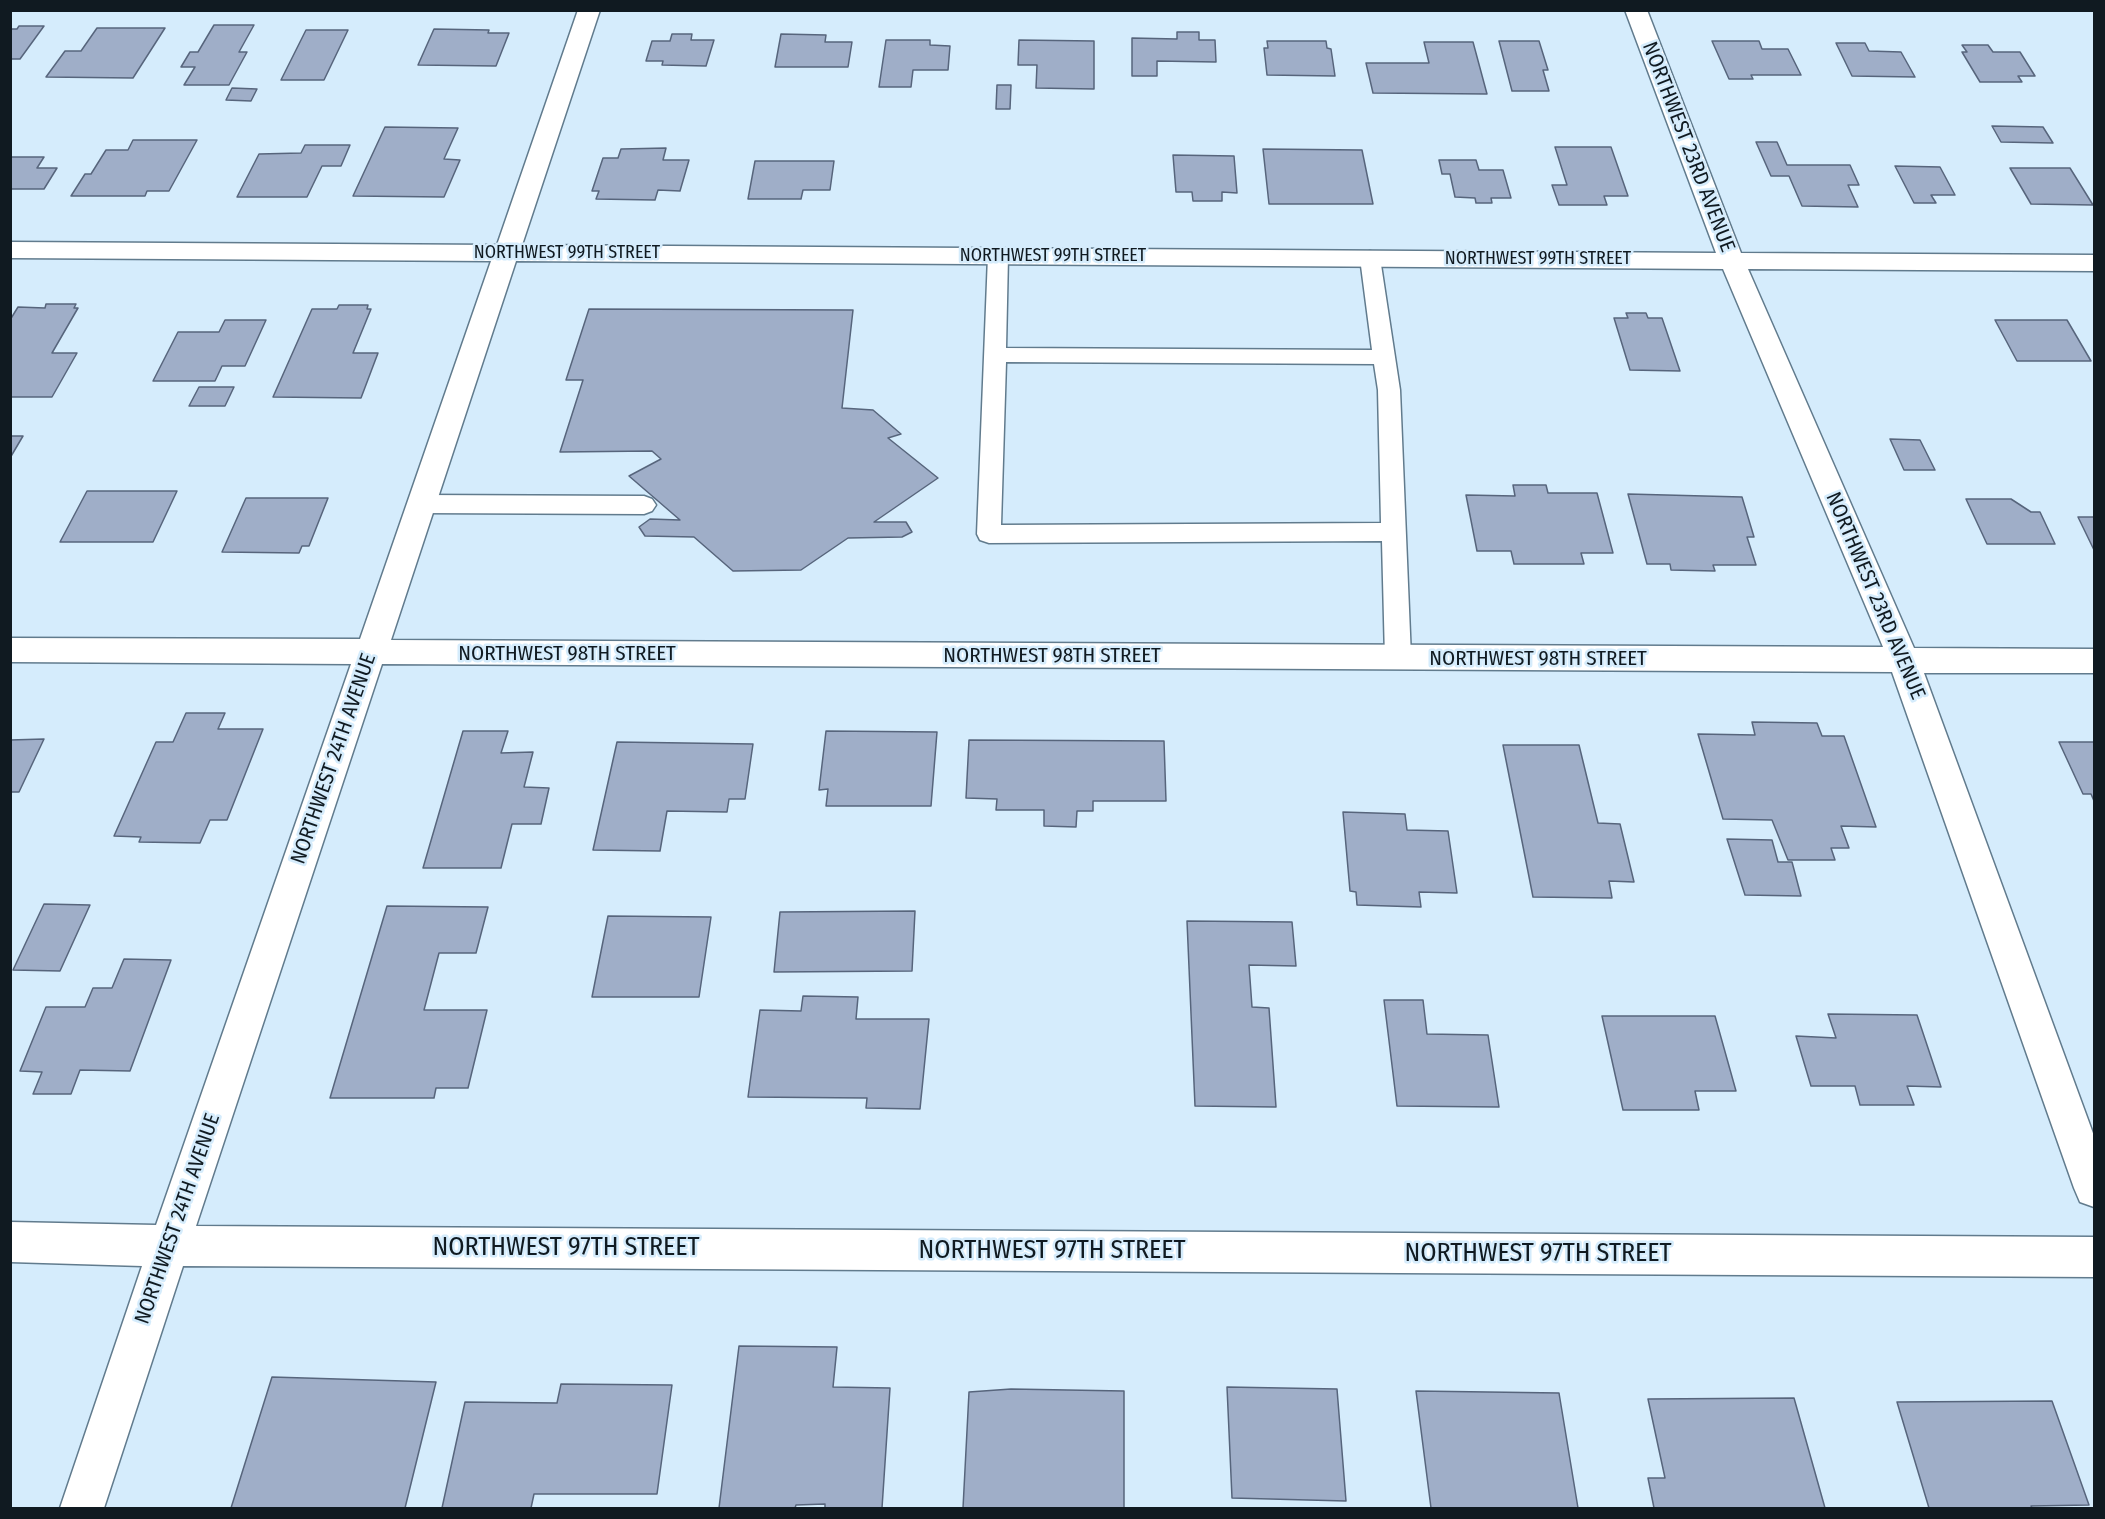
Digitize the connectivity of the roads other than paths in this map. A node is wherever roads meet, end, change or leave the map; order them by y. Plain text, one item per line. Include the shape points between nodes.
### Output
1 (589, 10) edge
2 (1636, 10) edge
3 (10, 250) edge
4 (506, 253) junction
5 (998, 256) junction
6 (1370, 258) junction
7 (1732, 261) junction
8 (2094, 263) edge
9 (994, 356) junction
10 (1384, 357) junction
11 (421, 504) junction
12 (644, 505) dead end
13 (1394, 532) junction
14 (10, 650) edge
15 (370, 653) junction
16 (1398, 658) junction
17 (1904, 661) junction
18 (2094, 661) edge
19 (2094, 1188) edge
20 (10, 1242) edge
21 (169, 1246) junction
22 (2094, 1257) edge
23 (82, 1509) edge

1 - 4 street, NORTHWEST 24TH AVENUE
2 - 7 street, NORTHWEST 23RD AVENUE
3 - 4 street, NORTHWEST 99TH STREET
4 - 5 street, NORTHWEST 99TH STREET
4 - 11 street, NORTHWEST 24TH AVENUE
5 - 6 street, NORTHWEST 99TH STREET
5 - 9 lane
6 - 7 street, NORTHWEST 99TH STREET
6 - 10 lane
7 - 8 street, NORTHWEST 99TH STREET
7 - 17 street, NORTHWEST 23RD AVENUE
9 - 10 lane
9 - 13 lane via 988,534
10 - 13 lane via 1389,390
11 - 12 lane
11 - 15 street, NORTHWEST 24TH AVENUE
13 - 16 lane
14 - 15 street, NORTHWEST 98TH STREET
15 - 16 street, NORTHWEST 98TH STREET
15 - 21 street, NORTHWEST 24TH AVENUE
16 - 17 street, NORTHWEST 98TH STREET
17 - 18 street, NORTHWEST 98TH STREET
17 - 19 street, NORTHWEST 23RD AVENUE
20 - 21 street, NORTHWEST 97TH STREET
21 - 22 street, NORTHWEST 97TH STREET
21 - 23 street, NORTHWEST 24TH AVENUE

